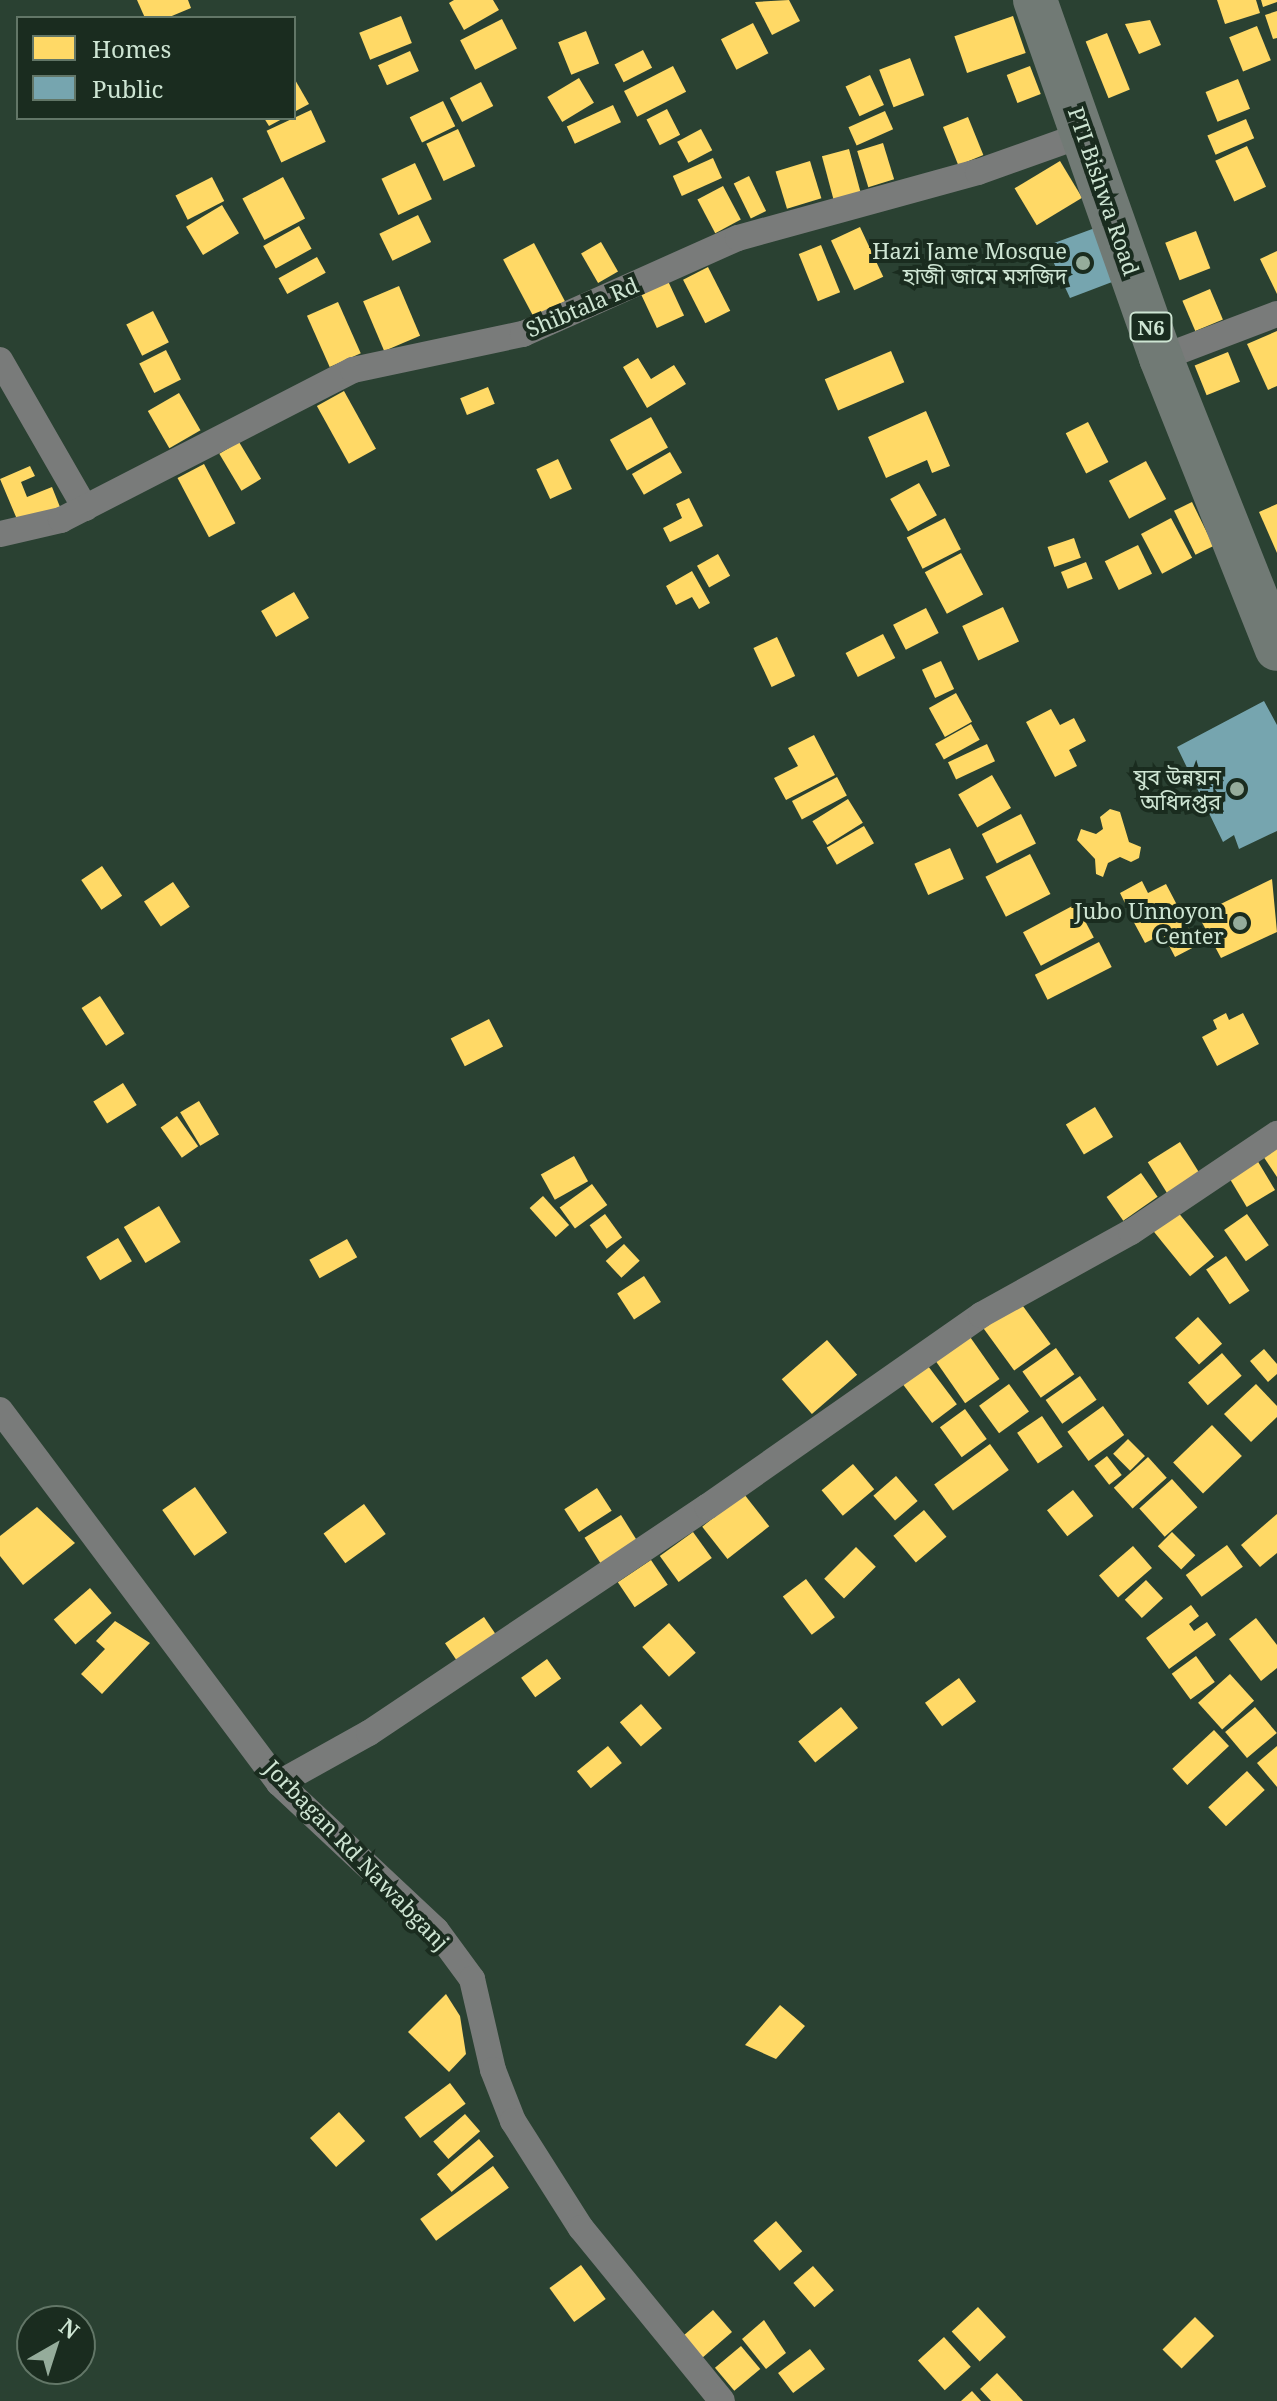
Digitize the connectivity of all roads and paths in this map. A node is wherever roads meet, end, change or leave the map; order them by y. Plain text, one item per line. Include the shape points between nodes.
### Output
1 (1035, 0) edge
2 (1085, 134) junction
3 (1277, 314) edge
4 (1161, 358) junction
5 (0, 360) edge
6 (85, 508) junction
7 (0, 534) edge
8 (1277, 649) edge
9 (1277, 1134) edge
10 (0, 1410) edge
11 (279, 1783) junction
12 (722, 2401) edge

1 - 2 highway, PTI Bishwa Road / N6
2 - 4 highway, PTI Bishwa Road / N6
2 - 6 street, Shibtala Rd via 978,172 738,238 523,334 353,370
3 - 4 street
4 - 8 highway, PTI Bishwa Road / N6
5 - 6 street
6 - 7 street, Shibtala Rd via 61,520
9 - 11 street via 1131,1232 981,1315 409,1707
10 - 11 street, Jorbagan Rd Nawabganj
11 - 12 street, Jorbagan Rd Nawabganj via 436,1930 472,1979 493,2070 513,2121 581,2228

